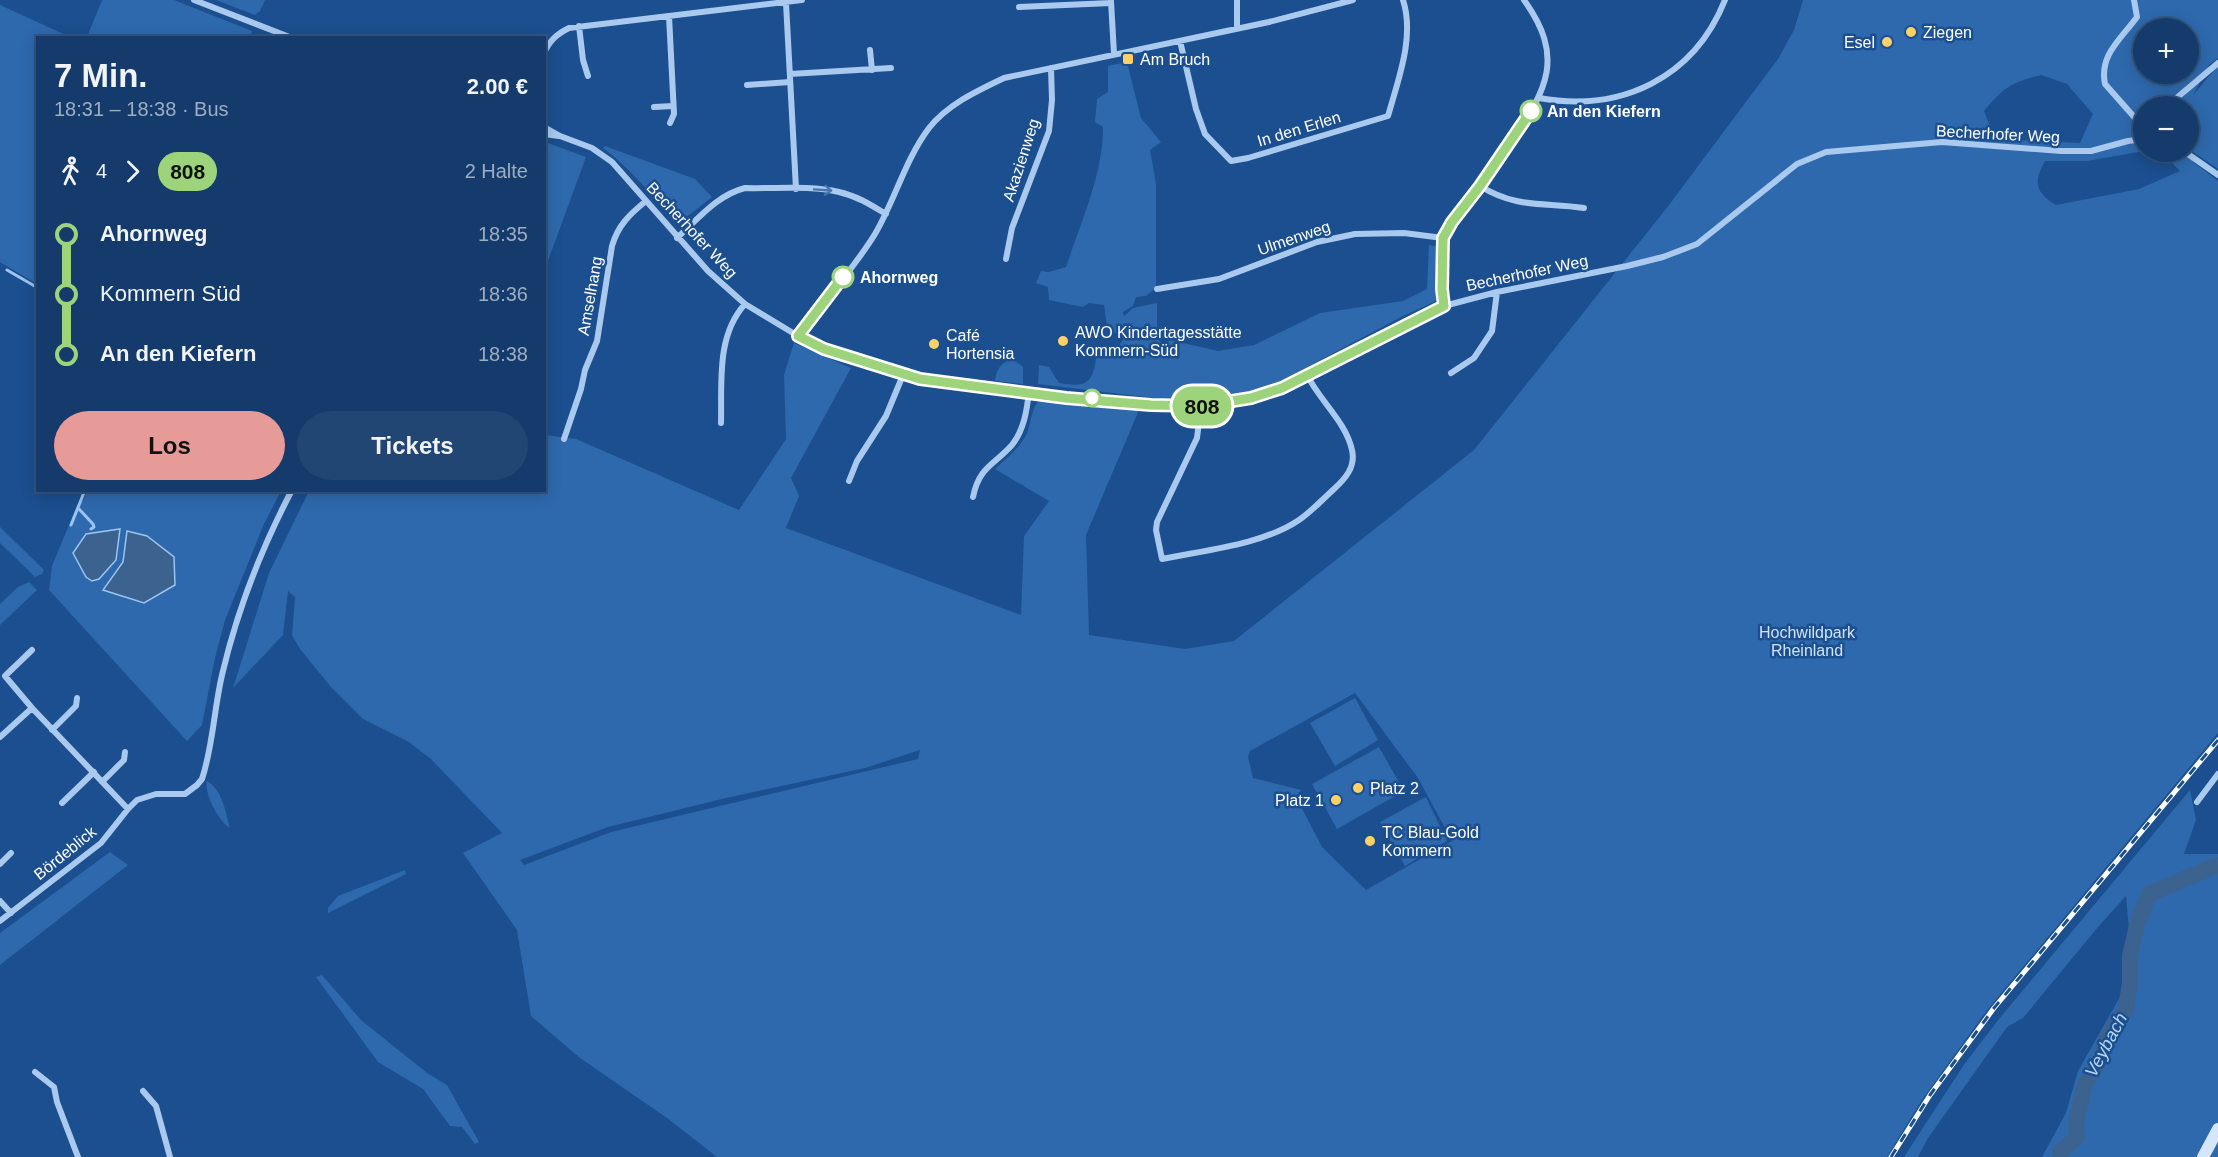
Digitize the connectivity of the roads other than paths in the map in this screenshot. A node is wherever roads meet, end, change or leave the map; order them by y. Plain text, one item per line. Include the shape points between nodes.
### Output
1 (194, 0) edge
2 (802, 0) edge
3 (1237, 0) edge
4 (1353, 0) edge
5 (1403, 0) edge
6 (1524, 0) edge
7 (1725, 0) edge
8 (2134, 0) edge
9 (1111, 1) edge
10 (1342, 2) edge
11 (786, 3) junction
12 (1019, 7) dead end
13 (669, 16) junction
14 (579, 26) junction
15 (1237, 28) junction
16 (287, 36) edge
17 (1180, 41) junction
18 (546, 49) edge
19 (870, 50) dead end
20 (1114, 54) junction
21 (2218, 63) edge
22 (891, 68) dead end
23 (1051, 68) junction
24 (872, 70) junction
25 (790, 74) junction
26 (588, 76) dead end
27 (790, 82) junction
28 (747, 85) dead end
29 (2179, 96) edge
30 (1539, 98) junction
31 (673, 106) junction
32 (654, 107) dead end
33 (2133, 116) edge
34 (670, 123) dead end
35 (546, 128) edge
36 (546, 135) edge
37 (560, 136) junction
38 (2133, 141) edge
39 (2199, 162) edge
40 (2218, 175) edge
41 (1480, 186) junction
42 (796, 189) junction
43 (646, 201) junction
44 (1584, 208) dead end
45 (886, 214) junction
46 (677, 238) junction
47 (1443, 238) junction
48 (1006, 259) dead end
49 (1157, 289) dead end
50 (1497, 292) junction
51 (745, 304) junction
52 (1444, 306) junction
53 (798, 336) junction
54 (1451, 373) dead end
55 (903, 375) junction
56 (1307, 375) junction
57 (1029, 392) junction
58 (1201, 406) junction
59 (721, 423) dead end
60 (564, 439) dead end
61 (849, 481) dead end
62 (291, 492) edge
63 (973, 497) dead end
64 (32, 650) dead end
65 (77, 698) dead end
66 (32, 708) junction
67 (0, 725) edge
68 (52, 730) junction
69 (6, 732) junction
70 (0, 737) edge
71 (125, 752) dead end
72 (94, 772) junction
73 (2218, 774) edge
74 (102, 782) junction
75 (2196, 802) dead end
76 (62, 803) dead end
77 (128, 808) junction
78 (11, 853) dead end
79 (0, 864) edge
80 (0, 901) edge
81 (11, 913) junction
82 (0, 921) edge
83 (35, 1072) dead end
84 (143, 1091) dead end
85 (2218, 1129) edge
86 (78, 1157) edge
87 (170, 1157) edge
88 (2203, 1157) edge

1 - 16 street
2 - 11 street
3 - 15 street
4 - 10 street
5 - 17 street, In den Erlen via 1408,32 1388,116 1240,160 1231,161 1204,134
6 - 30 street via 1548,49 1546,77
7 - 30 street via 1711,30 1686,61 1653,83 1611,99 1574,102
8 - 33 street via 2137,17 2108,53 2103,75 2104,84
9 - 12 street
9 - 20 street
10 - 15 street
11 - 13 street
11 - 25 street
13 - 14 street
13 - 31 street
14 - 18 street via 557,34
14 - 26 street
15 - 17 street
17 - 20 street
19 - 24 street
20 - 23 street
21 - 29 street
22 - 24 street
23 - 45 street via 1004,78 965,96 930,127 916,148
23 - 48 street, Akazienweg via 1049,131 1012,228
24 - 25 street
25 - 27 street
27 - 28 street
27 - 42 street
30 - 41 street
31 - 32 street
31 - 34 street
35 - 37 street, Becherhofer Weg
36 - 37 street, Becherhofer Weg
37 - 43 street, Becherhofer Weg via 599,152
38 - 50 street, Becherhofer Weg via 2091,151 1942,142 1826,152 1797,164 1697,244 1627,266
39 - 40 street
41 - 44 street via 1495,195 1532,205
41 - 47 street
42 -> 45 street via 840,192
42 - 46 street via 736,190
43 - 46 street, Becherhofer Weg
43 - 60 street, Amselhang via 616,232 597,341
45 - 53 street
46 - 51 street, Becherhofer Weg
47 - 49 street, Ulmenweg via 1404,233 1355,234 1317,242 1219,279
47 - 52 street
50 - 52 street, Becherhofer Weg
50 - 54 street via 1492,331 1474,358
51 - 53 street, Becherhofer Weg
51 - 59 street via 726,334
52 - 56 street, Becherhofer Weg
53 - 55 street, Becherhofer Weg via 824,349
55 - 57 street, Becherhofer Weg
55 - 61 street via 886,416 856,461
56 - 58 street, Becherhofer Weg via 1251,398
56 - 58 street via 1353,451 1348,475 1313,509 1284,529 1260,538 1162,559 1157,522 1197,438
57 - 58 street, Becherhofer Weg via 1151,405
57 - 63 street via 1023,426 1013,444 976,480
62 - 77 street, Bördeblick via 249,584 234,630 203,777 185,794 156,794 137,800
64 - 66 street via 4,676
65 - 68 street via 76,706
66 - 68 street
66 - 69 street
67 - 69 street
68 - 72 street
69 - 70 street
71 - 74 street via 124,760
72 - 74 street
72 - 76 street
73 - 75 street
74 - 77 street
77 - 81 street, Bördeblick via 101,843
78 - 79 street
80 - 81 street
81 - 82 street, Bördeblick
83 - 86 street via 54,1088
84 - 87 street via 156,1106
85 - 88 main road

